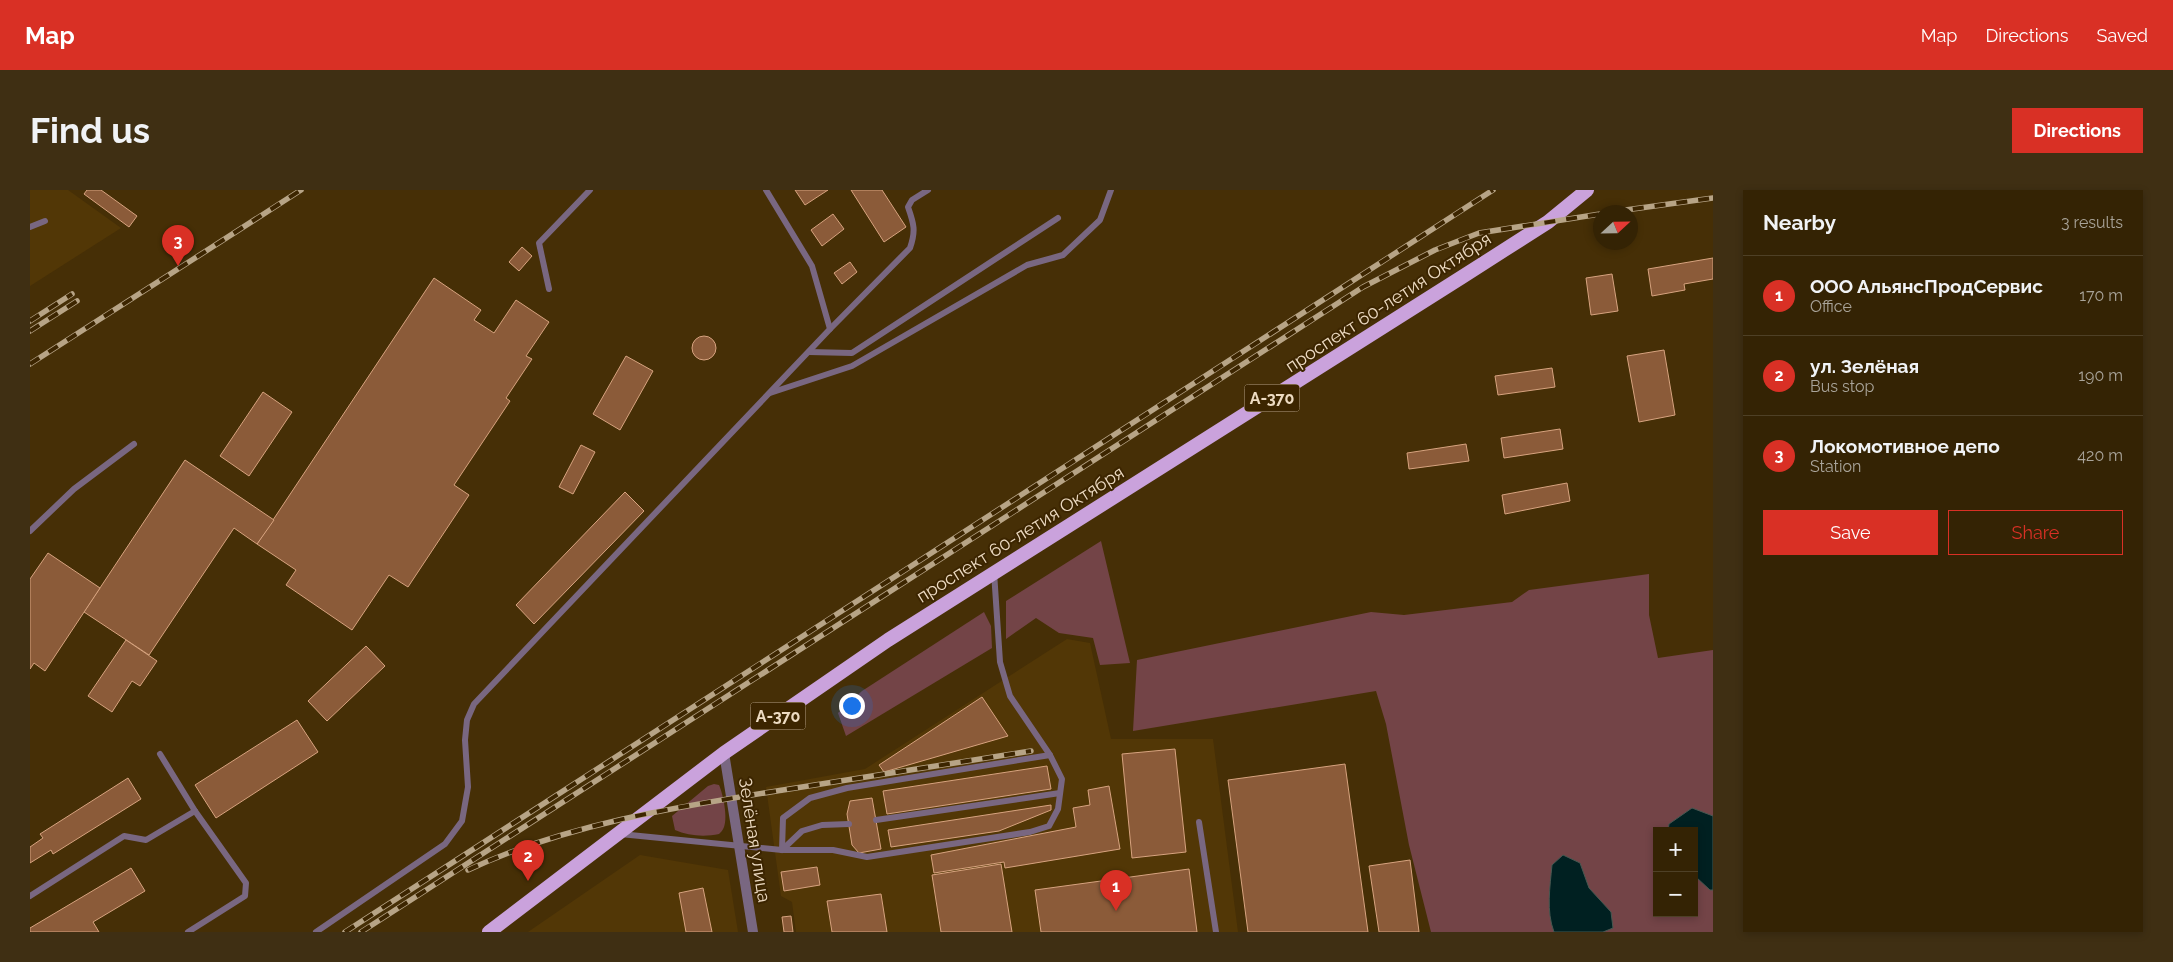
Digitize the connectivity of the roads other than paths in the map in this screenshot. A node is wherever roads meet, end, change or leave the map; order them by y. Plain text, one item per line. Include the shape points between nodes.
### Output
1 (590, 190) edge
2 (766, 190) edge
3 (928, 190) edge
4 (1111, 190) edge
5 (1588, 190) edge
6 (1058, 218) dead end
7 (45, 221) dead end
8 (30, 227) edge
9 (548, 289) dead end
10 (830, 329) junction
11 (808, 352) junction
12 (769, 394) junction
13 (134, 444) dead end
14 (30, 531) edge
15 (994, 571) junction
16 (160, 754) dead end
17 (724, 754) junction
18 (1050, 755) junction
19 (1060, 793) junction
20 (195, 811) junction
21 (876, 820) dead end
22 (1199, 822) dead end
23 (849, 824) dead end
24 (620, 834) junction
25 (740, 846) junction
26 (782, 850) junction
27 (30, 896) edge
28 (188, 932) edge
29 (316, 932) edge
30 (489, 932) edge
31 (753, 932) edge
32 (1216, 932) edge

1 - 9 lane via 539,243
2 - 10 lane via 812,266
3 - 10 lane via 912,200 908,208 915,236 910,248
4 - 12 lane via 1100,220 1063,254 1027,264 852,366
5 - 15 highway, проспект 60-летия Октября / А-370 via 1548,222
6 - 11 lane via 852,352
7 - 8 lane
10 - 11 lane
11 - 12 lane
12 - 29 lane via 474,704 467,720 468,787 462,821 445,844
13 - 14 lane via 74,489
15 - 17 highway, проспект 60-летия Октября / А-370
15 - 18 lane via 1000,662 1010,696
16 - 20 lane
17 - 24 highway, проспект 60-летия Октября / А-370
17 - 25 street, Зелёная улица
18 - 19 lane via 1062,779
18 - 26 lane via 847,788 810,798 783,818
19 - 21 lane
19 - 26 lane via 1058,808 1049,826 1030,832 868,857 832,850
20 - 27 lane via 146,840 124,836
20 - 28 lane via 246,883 245,896
22 - 32 lane
23 - 26 lane via 822,825 802,832
24 - 25 lane
24 - 30 highway, проспект 60-летия Октября / А-370
25 - 26 lane
25 - 31 street, Зелёная улица

